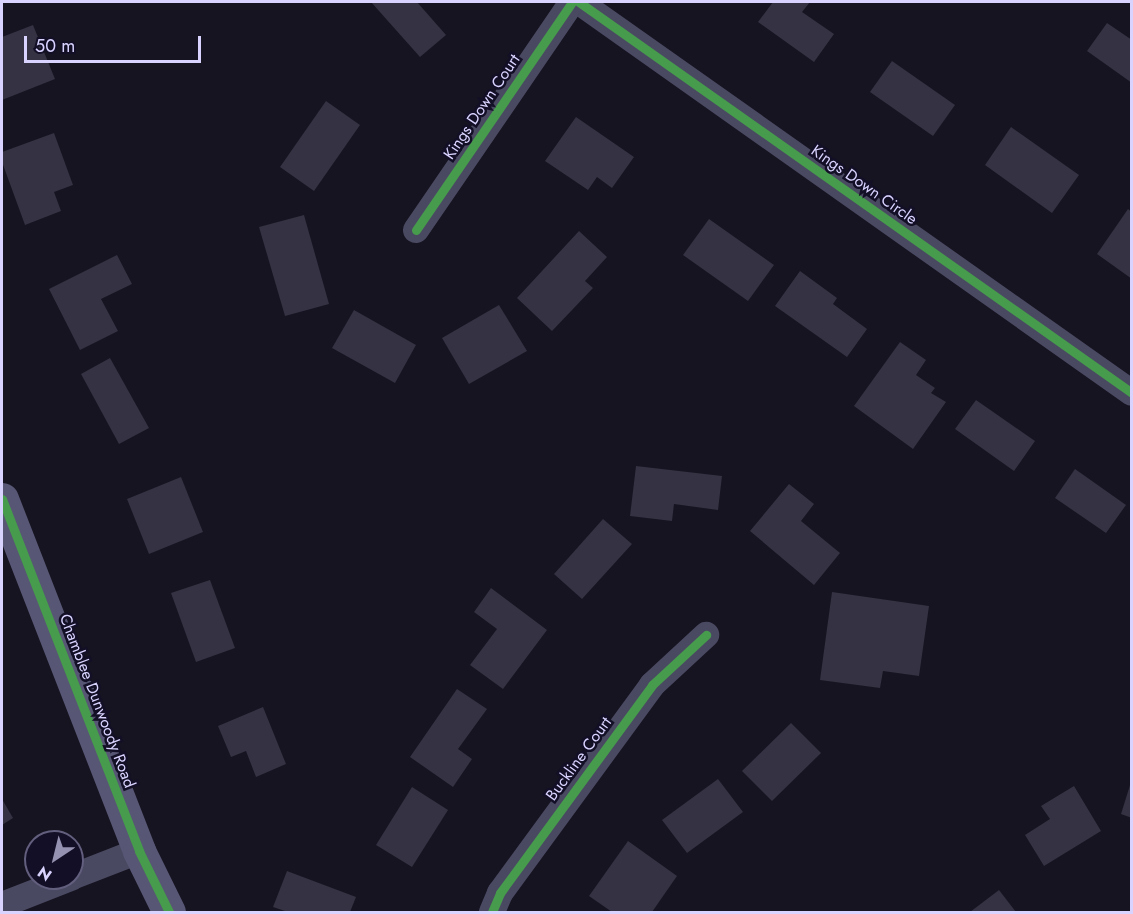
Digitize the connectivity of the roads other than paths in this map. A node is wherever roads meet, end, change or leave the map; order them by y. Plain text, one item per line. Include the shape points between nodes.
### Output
1 (572, 2) edge
2 (579, 2) edge
3 (416, 230) dead end
4 (1131, 393) edge
5 (2, 499) edge
6 (706, 635) dead end
7 (139, 851) junction
8 (84, 873) edge
9 (40, 890) edge
10 (2, 905) edge
11 (169, 912) edge
12 (492, 912) edge

1 - 3 street, Kings Down Court
2 - 4 street, Kings Down Circle
5 - 7 street, Chamblee Dunwoody Road
6 - 12 street, Buckline Court via 652,684 500,893
7 - 8 street
7 - 11 street, Chamblee Dunwoody Road
9 - 10 street

